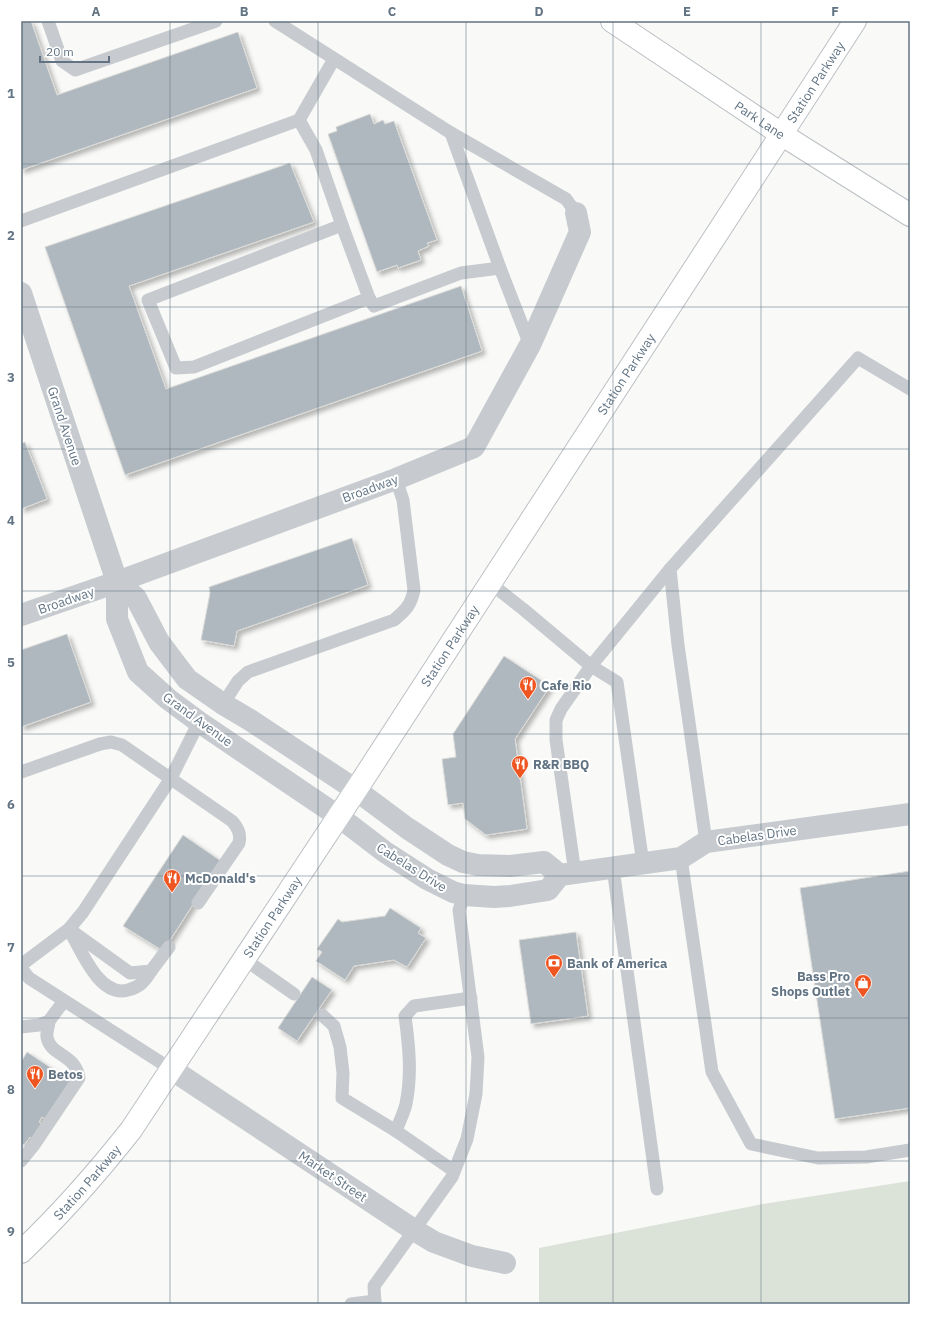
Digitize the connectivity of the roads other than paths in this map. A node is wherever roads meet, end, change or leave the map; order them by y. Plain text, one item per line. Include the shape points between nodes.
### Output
1 (48, 21) edge
2 (216, 21) edge
3 (275, 21) edge
4 (612, 21) edge
5 (855, 21) edge
6 (334, 59) junction
7 (299, 120) junction
8 (451, 133) junction
9 (781, 134) junction
10 (576, 213) joint
11 (910, 215) edge
12 (21, 221) edge
13 (342, 225) junction
14 (500, 268) junction
15 (21, 293) edge
16 (369, 298) junction
17 (530, 345) junction
18 (910, 389) edge
19 (396, 479) junction
20 (670, 568) junction
21 (117, 582) junction
22 (490, 583) junction
23 (21, 616) edge
24 (591, 666) junction
25 (223, 704) junction
26 (199, 722) junction
27 (21, 772) edge
28 (171, 778) junction
29 (356, 790) junction
30 (910, 814) edge
31 (338, 816) junction
32 (706, 842) junction
33 (681, 858) junction
34 (643, 864) junction
35 (614, 868) junction
36 (568, 874) junction
37 (464, 895) junction
38 (198, 903) dead end
39 (69, 929) junction
40 (169, 947) dead end
41 (244, 959) junction
42 (21, 966) edge
43 (151, 971) junction
44 (294, 994) dead end
45 (470, 998) junction
46 (64, 1001) junction
47 (322, 1015) dead end
48 (49, 1021) junction
49 (21, 1027) edge
50 (171, 1069) junction
51 (396, 1130) junction
52 (910, 1150) edge
53 (21, 1161) edge
54 (454, 1171) junction
55 (657, 1189) dead end
56 (414, 1230) junction
57 (21, 1252) edge
58 (505, 1263) dead end
59 (375, 1302) edge
60 (351, 1304) edge

1 - 2 lane via 62,61 75,70
3 - 6 lane
4 - 9 street, Park Lane
5 - 9 street, Station Parkway
6 - 7 lane
6 - 8 lane
7 - 12 lane
7 - 13 lane via 316,150
8 - 10 lane via 566,199
8 - 14 lane
9 - 11 street, Park Lane
9 - 22 street, Station Parkway
10 - 17 street, Broadway via 580,232
13 - 16 lane
13 - 16 lane via 148,300 176,368 194,367
14 - 16 lane via 461,273 374,306
14 - 17 lane
15 - 21 street, Grand Avenue
17 - 19 street, Broadway via 474,447
18 - 20 lane via 858,358
19 - 21 street, Broadway
19 - 25 lane via 403,500 414,590 411,602 404,612 394,620 248,672 238,681
20 - 24 lane
20 - 32 lane via 678,645
21 - 23 street, Broadway
21 - 25 street, Grand Avenue via 136,598 159,642 187,679
21 - 26 street, Grand Avenue via 117,619 138,672
22 - 24 lane
22 - 29 street, Station Parkway
24 - 34 lane via 617,682
24 - 36 lane via 556,720
25 - 29 street, Grand Avenue
26 - 28 lane
26 - 31 street, Grand Avenue
27 - 28 lane via 111,742 122,745
28 - 38 lane via 232,821 240,836 239,843
28 - 39 lane via 83,912
29 - 31 street, Station Parkway
29 - 36 street via 407,828 463,862 478,866 510,866 544,862
30 - 32 street, Cabelas Drive
31 - 37 street, Cabelas Drive via 385,852 427,879
31 - 41 street, Station Parkway
32 - 33 street, Cabelas Drive
33 - 34 street, Cabelas Drive
33 - 52 lane via 712,1072 750,1144 818,1158 866,1156
34 - 35 street, Cabelas Drive
35 - 36 street, Cabelas Drive
35 - 55 lane
36 - 37 street, Cabelas Drive via 548,890 510,896
37 - 45 lane via 459,910
39 - 42 lane
39 - 43 lane via 130,973
39 - 43 lane via 100,981 109,988 126,991 137,987 145,981
40 - 43 lane
41 - 44 lane
41 - 50 street, Station Parkway
42 - 46 lane via 29,978
45 - 51 lane via 414,1006 404,1016 410,1073 405,1105
45 - 54 lane via 478,1057 476,1094 467,1139
46 - 48 lane
46 - 50 lane
47 - 51 lane via 334,1026 340,1047 342,1098
48 - 49 lane
48 - 53 lane via 47,1036 50,1046 73,1062 79,1078
50 - 56 street, Market Street
50 - 57 street, Station Parkway via 131,1130 101,1168
51 - 54 lane
54 - 56 lane
56 - 58 street, Market Street via 434,1242
56 - 59 lane via 374,1286
59 - 60 lane

